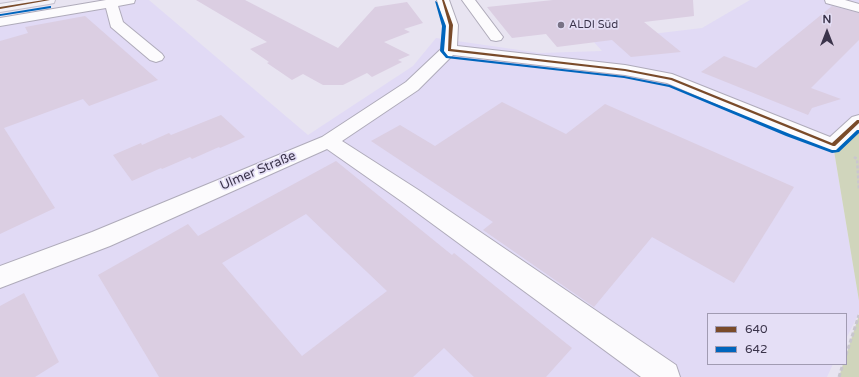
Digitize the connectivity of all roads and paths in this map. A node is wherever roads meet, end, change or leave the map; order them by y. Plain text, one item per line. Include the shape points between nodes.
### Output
1 (49, 0) edge
2 (129, 0) edge
3 (444, 0) edge
4 (468, 0) edge
5 (831, 0) edge
6 (110, 3) junction
7 (0, 8) edge
8 (859, 8) edge
9 (0, 22) edge
10 (496, 37) dead end
11 (449, 50) junction
12 (156, 57) dead end
13 (859, 121) edge
14 (329, 141) junction
15 (833, 145) junction
16 (858, 159) edge
17 (859, 190) edge
18 (0, 278) edge
19 (859, 315) edge
20 (847, 352) edge
21 (843, 365) edge
22 (665, 376) edge
23 (839, 377) edge

1 - 7 main road
2 - 6 street
3 - 11 street via 451,25
4 - 10 street
5 - 8 street
6 - 9 street
6 - 12 street via 116,24
11 - 14 street, Ulmer Straße via 412,86
11 - 15 street via 625,70 672,79
13 - 15 street
14 - 18 street, Ulmer Straße via 100,239
14 - 22 street
15 - 16 path
16 - 17 path
19 - 20 path
21 - 23 path

